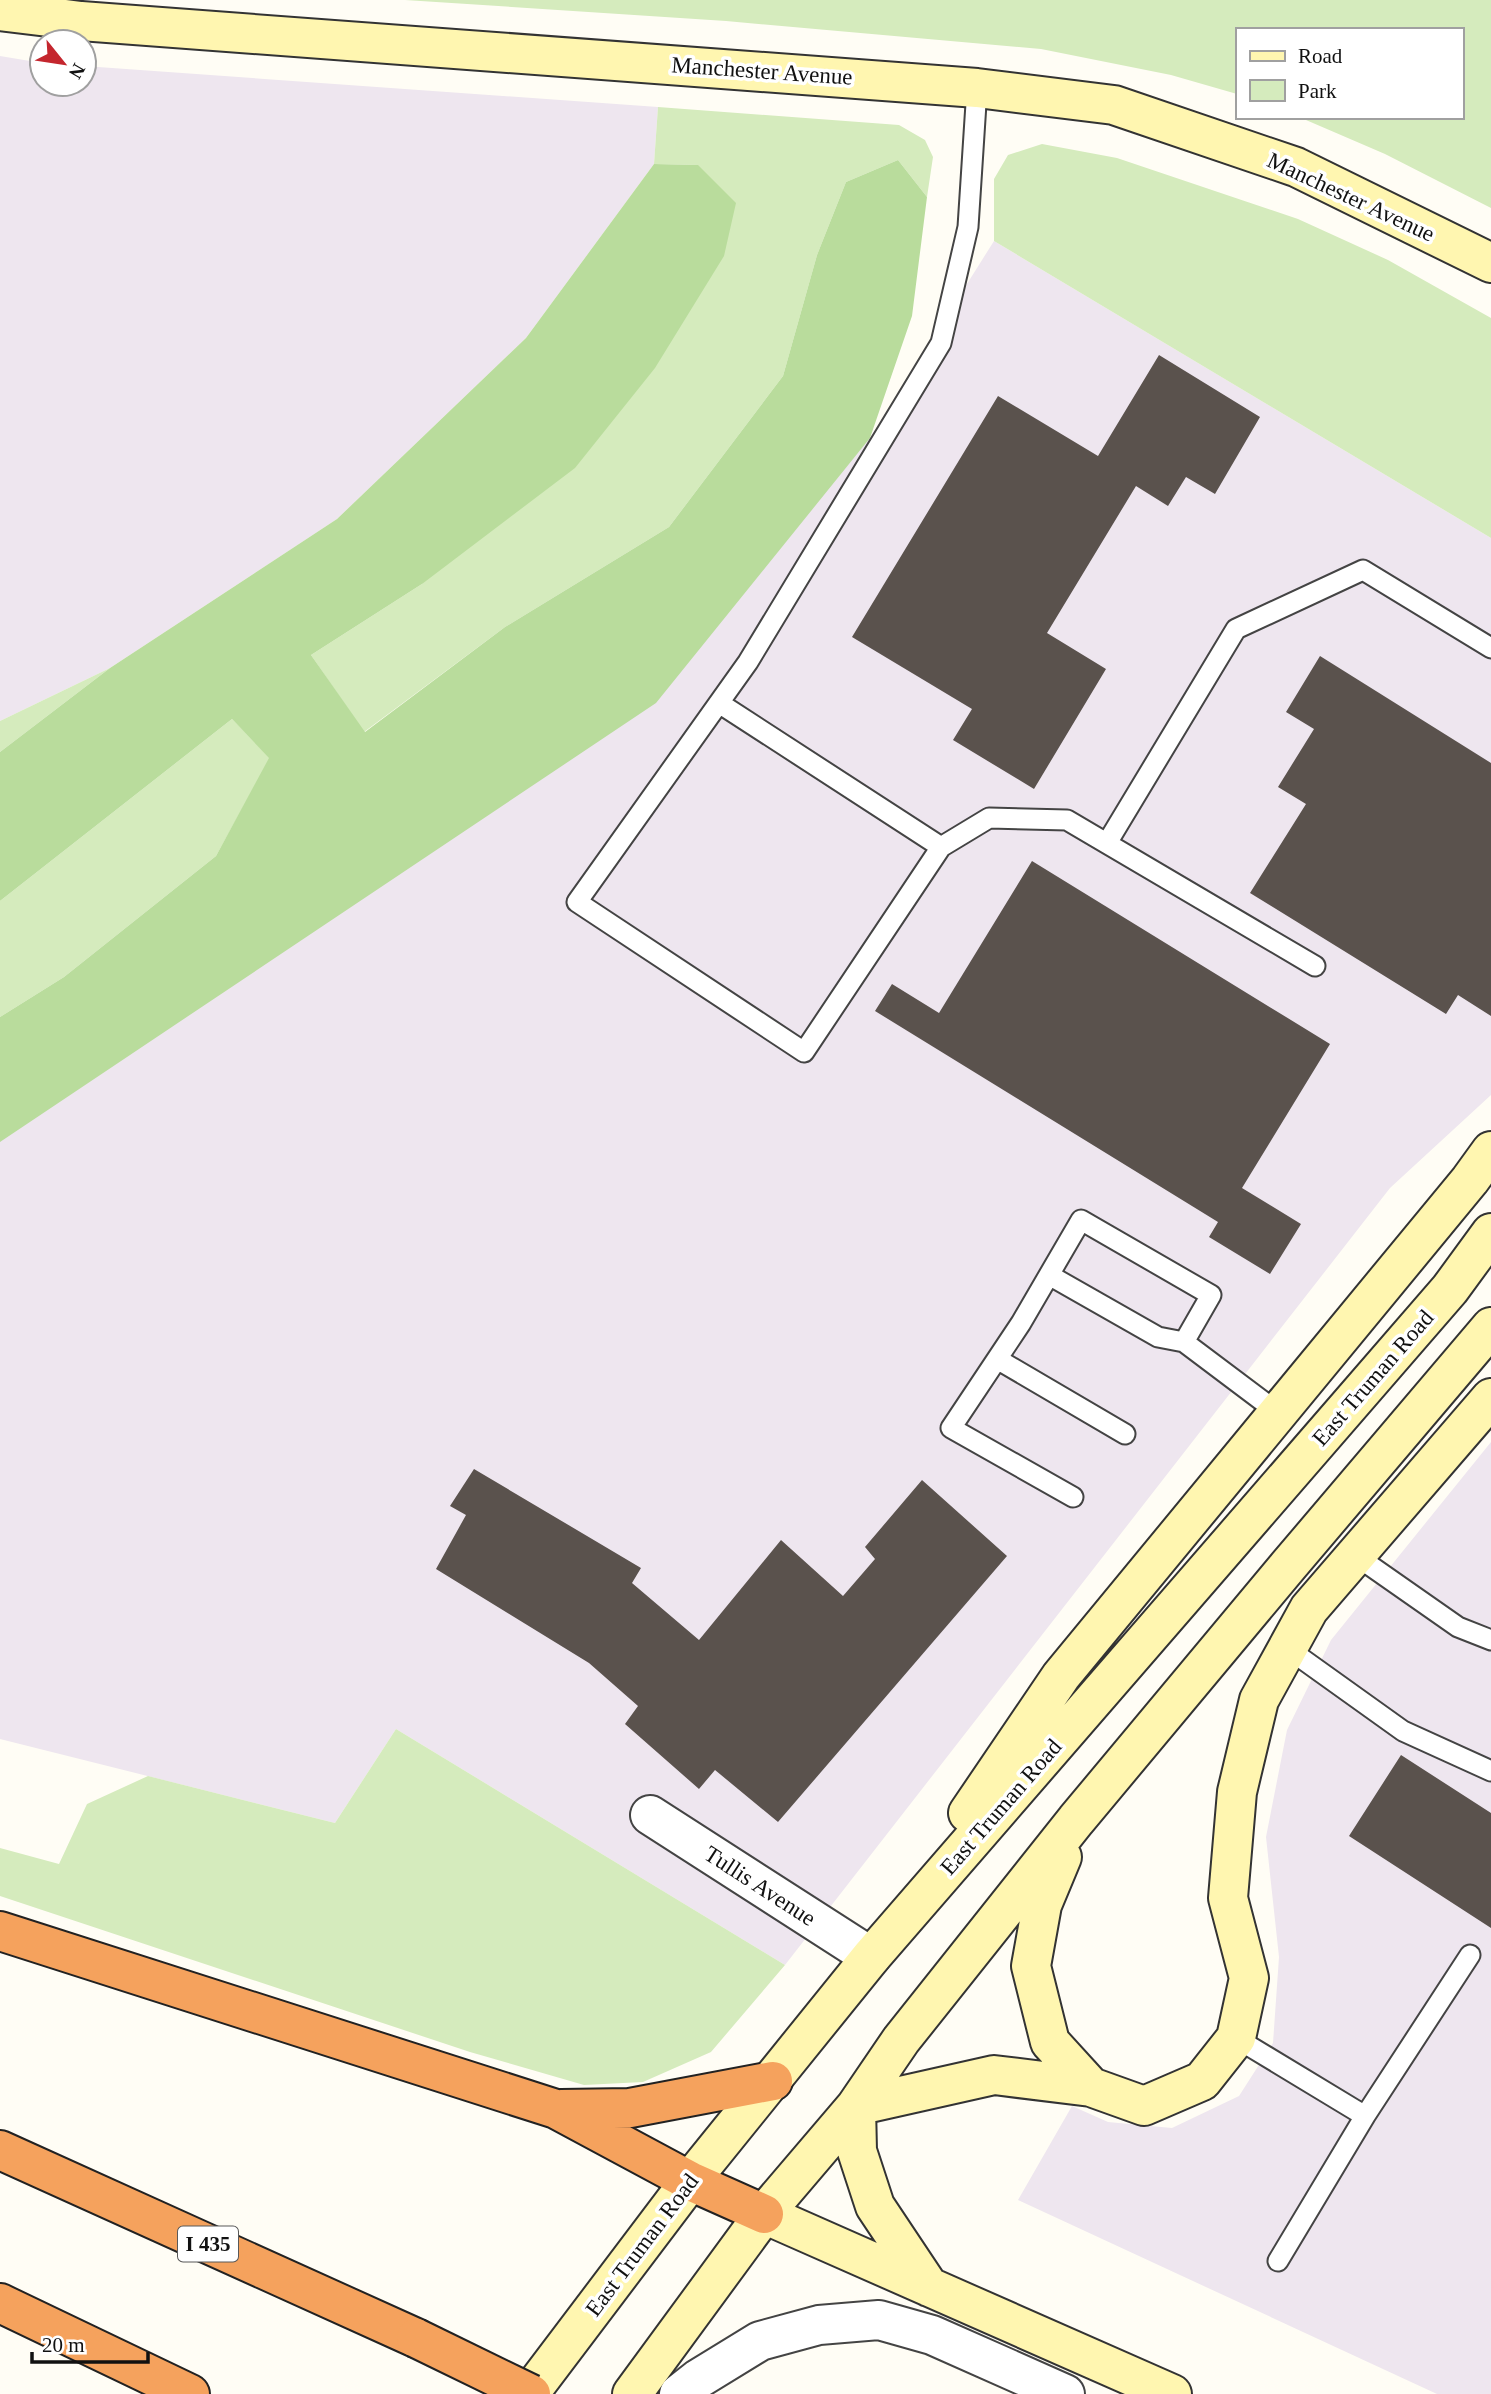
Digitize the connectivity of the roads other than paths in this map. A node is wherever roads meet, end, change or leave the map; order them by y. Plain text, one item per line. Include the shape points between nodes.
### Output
1 (0, 11) edge
2 (977, 88) junction
3 (1491, 264) edge
4 (1491, 648) edge
5 (719, 703) junction
6 (1107, 843) junction
7 (941, 847) junction
8 (1315, 966) dead end
9 (1491, 1151) edge
10 (1491, 1233) edge
11 (1049, 1275) junction
12 (1491, 1327) edge
13 (1184, 1342) junction
14 (997, 1359) junction
15 (1491, 1398) edge
16 (1278, 1412) junction
17 (1125, 1434) dead end
18 (1073, 1497) dead end
19 (1355, 1555) junction
20 (1491, 1640) edge
21 (1287, 1648) junction
22 (1491, 1771) edge
23 (650, 1815) dead end
24 (1076, 1820) junction
25 (0, 1931) edge
26 (1470, 1955) dead end
27 (871, 1957) junction
28 (1236, 2038) junction
29 (773, 2081) junction
30 (1091, 2087) junction
31 (856, 2106) junction
32 (556, 2109) junction
33 (1365, 2116) junction
34 (0, 2150) edge
35 (690, 2181) junction
36 (764, 2214) junction
37 (1278, 2261) dead end
38 (929, 2287) junction
39 (0, 2303) edge
40 (190, 2394) edge
41 (530, 2394) edge
42 (632, 2394) edge
43 (679, 2394) edge
44 (1065, 2394) edge
45 (1172, 2394) edge

1 - 2 main road, Manchester Avenue via 81,21
2 - 3 main road, Manchester Avenue via 1114,105 1296,167
2 - 5 lane via 968,227 941,343
4 - 6 lane via 1363,570 1236,629
5 - 7 lane
5 - 7 lane via 577,902 804,1052
6 - 7 lane via 1068,820 989,818
6 - 8 lane
9 - 16 main road
10 - 27 main road, East Truman Road via 1450,1289
11 - 13 lane via 1158,1337
11 - 13 lane via 1081,1220 1211,1295
11 - 14 lane
12 - 24 main road
13 - 16 lane
14 - 17 lane
14 - 18 lane via 951,1428
15 - 19 main road
16 - 27 main road via 1061,1676
19 - 20 lane via 1458,1628
19 - 21 main road via 1309,1609
21 - 22 lane via 1403,1731
21 - 28 main road via 1259,1700 1237,1792 1228,1898 1249,1978
23 - 27 street, Tullis Avenue
24 - 30 main road via 1042,1905 1031,1966 1050,2042
24 - 31 main road via 901,2040
25 - 32 highway
26 - 33 lane
27 - 29 main road, East Truman Road
28 - 30 main road via 1202,2081 1144,2106
28 - 33 lane
29 - 32 highway via 630,2108
29 - 35 main road, East Truman Road
30 - 31 main road via 994,2075
31 - 36 main road
31 - 38 main road via 858,2151 875,2206
32 - 35 highway
33 - 37 lane
34 - 41 highway, I 435, bridge
35 - 36 highway
35 - 41 main road, East Truman Road
36 - 38 main road
36 - 42 main road
38 - 45 main road
39 - 40 highway
43 - 44 street via 760,2340 818,2325 879,2320 932,2335

